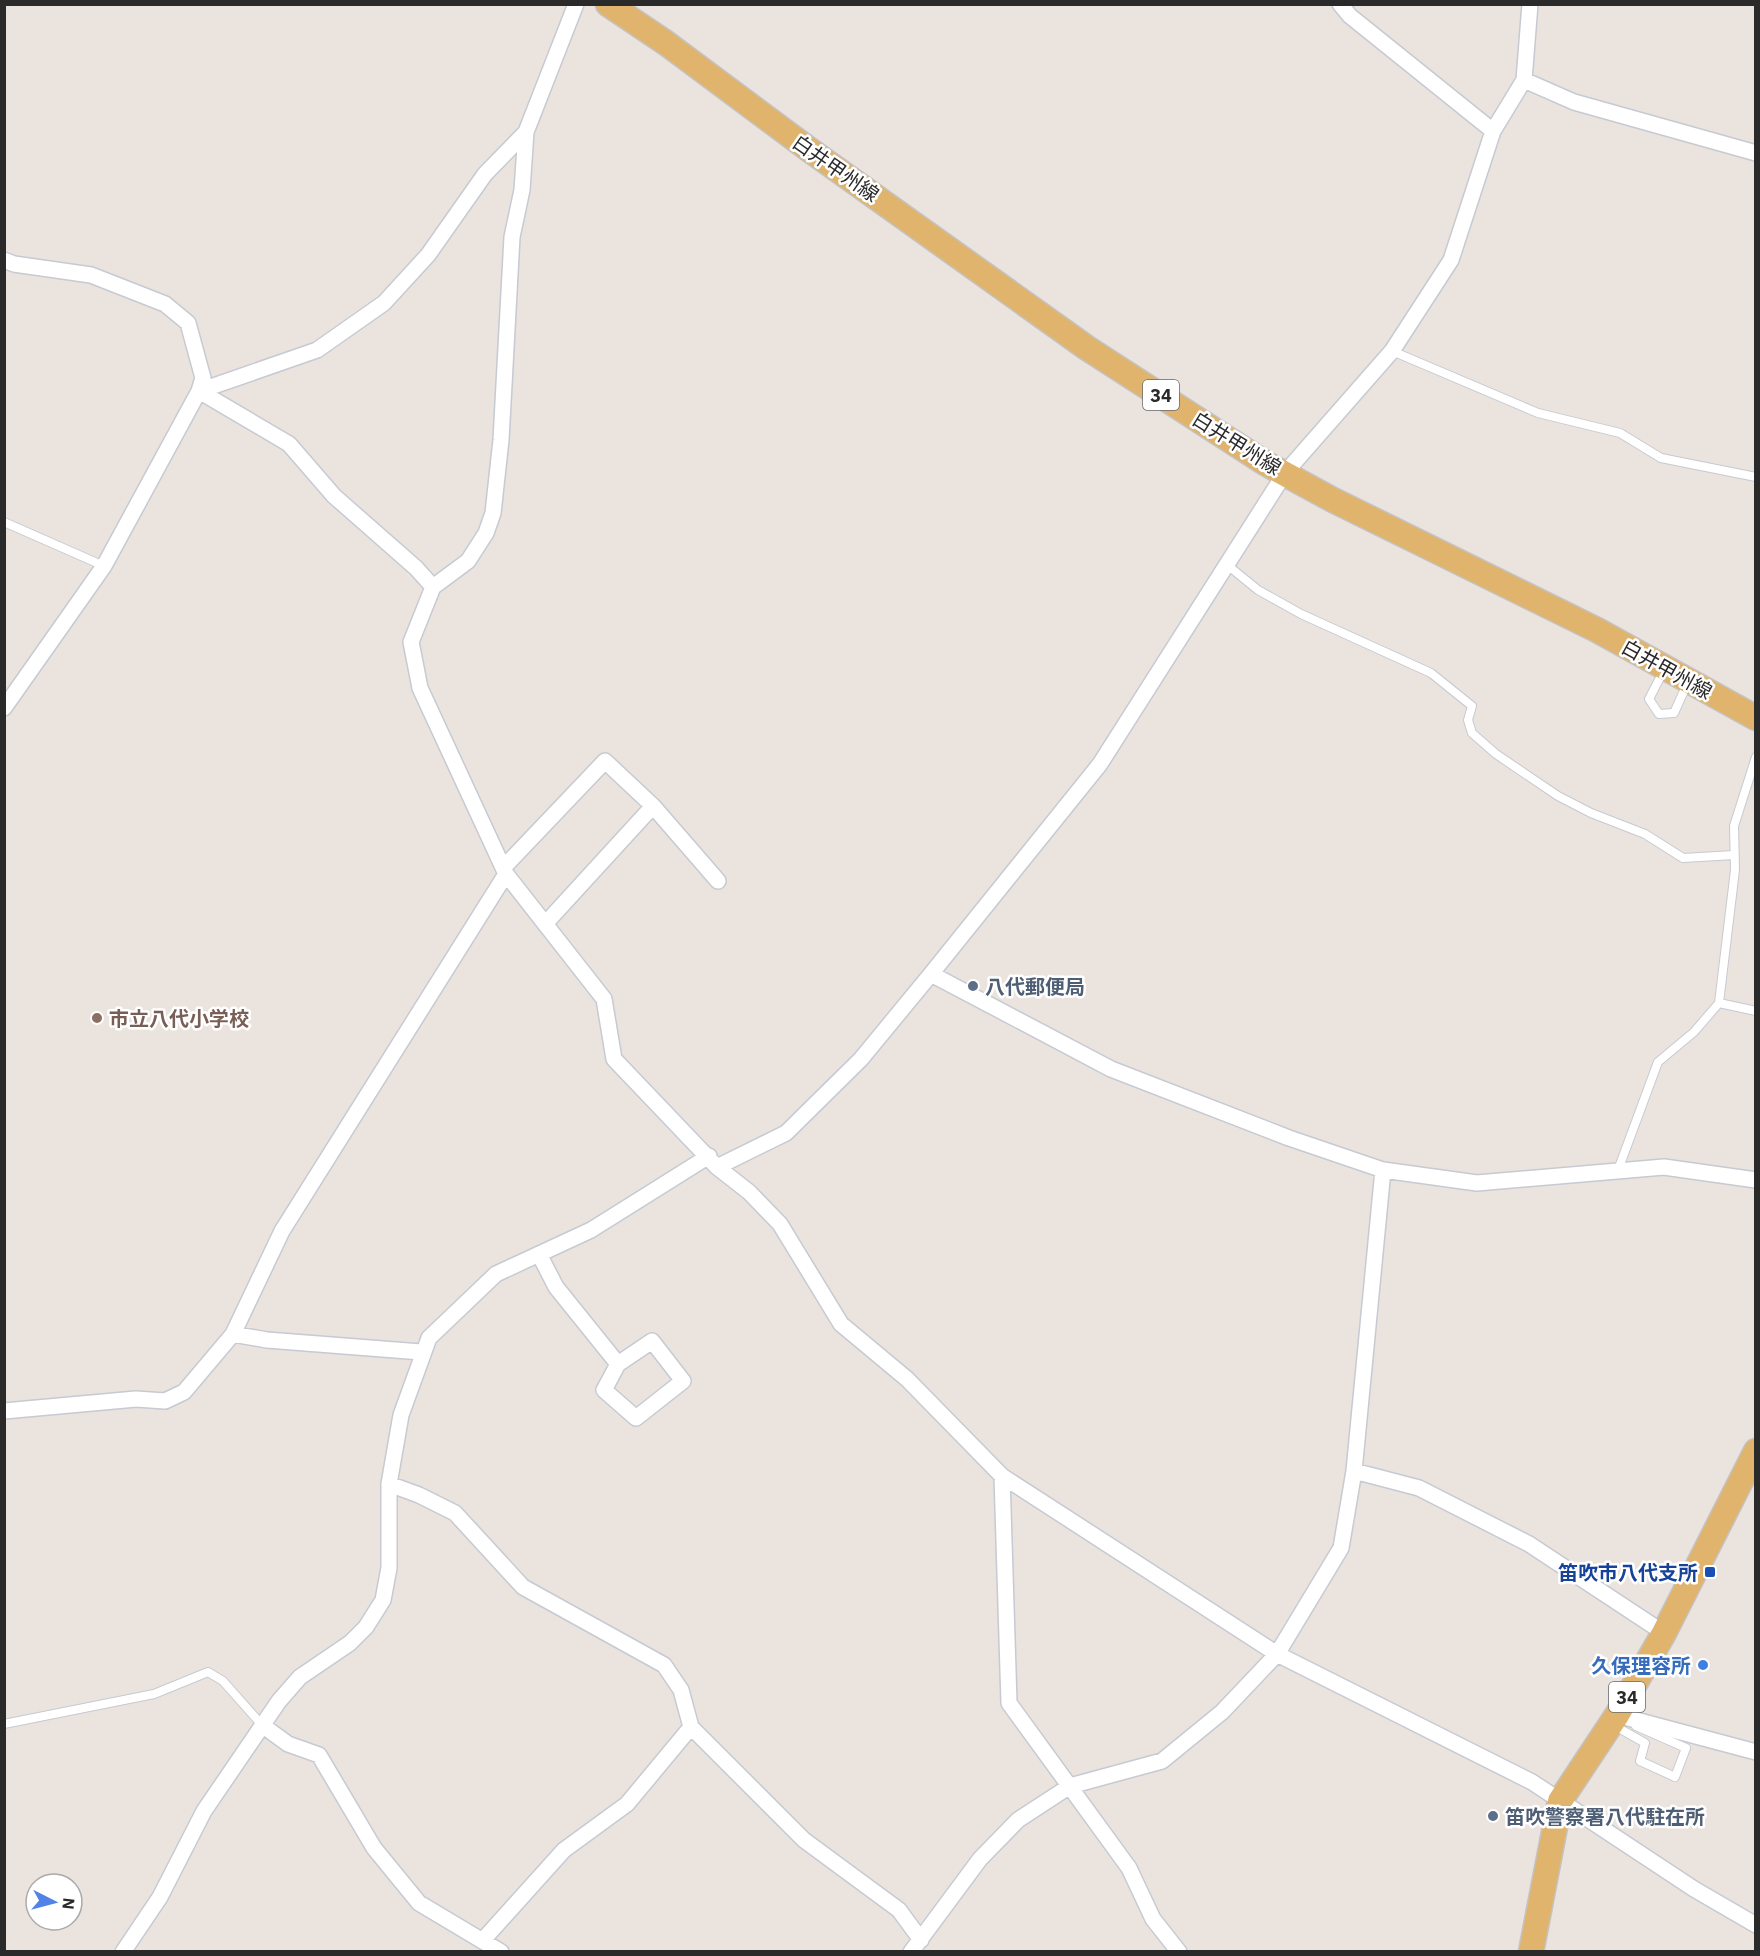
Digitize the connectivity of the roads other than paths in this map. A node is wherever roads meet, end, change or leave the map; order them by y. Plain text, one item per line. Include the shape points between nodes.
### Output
1 (576, 4) edge
2 (608, 4) edge
3 (1340, 4) edge
4 (1530, 4) edge
5 (1524, 80) junction
6 (1493, 131) junction
7 (526, 132) junction
8 (1755, 153) edge
9 (4, 260) edge
10 (1392, 351) junction
11 (199, 391) junction
12 (1285, 472) junction
13 (1755, 477) edge
14 (4, 522) edge
15 (1226, 564) junction
16 (104, 566) junction
17 (433, 587) junction
18 (1665, 668) junction
19 (1688, 681) junction
20 (4, 708) edge
21 (1755, 718) edge
22 (1755, 757) edge
23 (653, 806) junction
24 (1734, 855) junction
25 (505, 871) junction
26 (718, 881) dead end
27 (545, 924) junction
28 (931, 974) junction
29 (1719, 1003) junction
30 (1755, 1011) edge
31 (713, 1161) junction
32 (1383, 1170) junction
33 (1618, 1170) junction
34 (1755, 1180) edge
35 (539, 1254) junction
36 (233, 1334) junction
37 (422, 1352) junction
38 (618, 1364) junction
39 (4, 1411) edge
40 (1755, 1451) edge
41 (1354, 1471) junction
42 (1002, 1476) junction
43 (389, 1484) junction
44 (1664, 1633) junction
45 (1277, 1654) junction
46 (1614, 1719) junction
47 (4, 1724) edge
48 (262, 1725) junction
49 (691, 1727) junction
50 (1755, 1752) edge
51 (1071, 1786) junction
52 (1560, 1801) junction
53 (1755, 1925) edge
54 (483, 1940) junction
55 (916, 1946) edge
56 (123, 1952) edge
57 (501, 1952) edge
58 (1179, 1952) edge
59 (1531, 1952) edge

1 - 7 street
2 - 12 main road, 白井甲州線 / 34 via 1087,348
3 - 6 street
4 - 5 street
5 - 6 street
5 - 8 street via 1574,102
6 - 10 street via 1451,260
7 - 11 street via 485,174 428,255 384,303 316,350
7 - 17 street via 522,190 512,237 494,513 468,561
9 - 11 street via 91,275 165,304 188,323 203,378
10 - 12 street
10 - 13 lane via 1538,413 1620,433 1661,458
11 - 16 street
11 - 17 street via 289,444 334,496
12 - 15 street
12 - 18 main road, 白井甲州線 / 34
14 - 16 lane
15 - 24 lane via 1258,590 1301,614 1431,673 1472,706 1468,720 1472,733 1558,795 1645,834 1683,858
15 - 28 street via 1100,764
16 - 20 street
17 - 25 street via 411,642 420,688
18 - 19 main road, 白井甲州線 / 34
18 - 19 lane via 1649,699 1659,714 1674,712
19 - 21 main road, 白井甲州線 / 34
22 - 24 lane via 1734,826
23 - 25 street via 605,761
23 - 26 street
23 - 27 street
24 - 29 lane
25 - 27 street
25 - 36 street via 282,1231
27 - 31 street via 604,999 614,1059
28 - 31 street via 861,1059 786,1133
28 - 32 street via 1111,1069
29 - 30 lane
29 - 33 lane via 1694,1032 1658,1062
31 - 35 street via 591,1230
31 - 42 street via 780,1224 841,1324 907,1379
32 - 33 street via 1477,1183
32 - 41 street
33 - 34 street via 1664,1167
35 - 37 street via 496,1274 429,1338
35 - 38 street via 556,1287
36 - 37 street
36 - 39 street via 184,1392 165,1401
37 - 43 street via 401,1415
38 - 38 street via 604,1390 636,1418 683,1381 652,1341
40 - 44 main road, 34
41 - 44 street via 1419,1488 1529,1544
41 - 45 street via 1341,1548
42 - 45 street
42 - 51 street via 1009,1703
43 - 48 street via 389,1568 383,1599 366,1627 300,1677
43 - 49 street via 454,1513 523,1587 664,1665 681,1690
44 - 46 main road, 34
45 - 51 street via 1222,1712 1162,1761
45 - 52 street via 1532,1782
46 - 46 lane via 1686,1748 1675,1777 1640,1761 1645,1743
46 - 50 street
46 - 52 main road, 34
47 - 48 lane via 154,1694 208,1672 223,1681
48 - 54 street via 288,1744 319,1755 374,1848 419,1903
48 - 56 street via 204,1811 160,1897
49 - 54 street via 627,1804 564,1850
49 - 55 street via 804,1840 899,1910
51 - 55 street via 1018,1820 980,1860
51 - 58 street via 1129,1868 1153,1919
52 - 53 street
52 - 59 main road, 34
54 - 57 street

